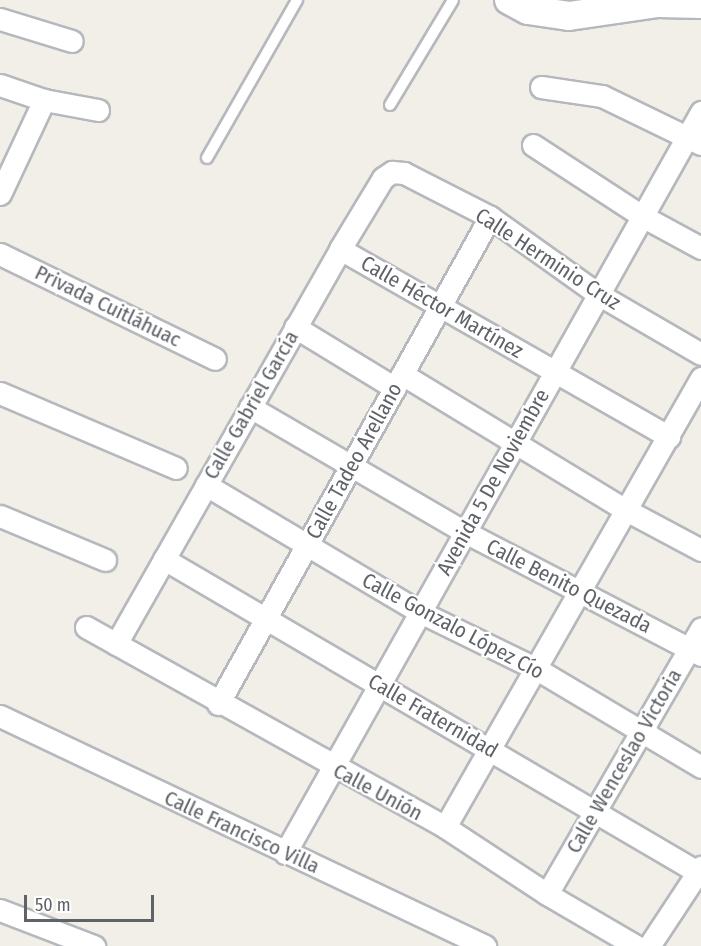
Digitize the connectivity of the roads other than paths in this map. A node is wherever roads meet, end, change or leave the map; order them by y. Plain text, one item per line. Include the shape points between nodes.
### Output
1 (3, 0) edge
2 (297, 0) edge
3 (453, 0) edge
4 (509, 0) edge
5 (546, 0) edge
6 (654, 1) edge
7 (701, 4) edge
8 (0, 5) edge
9 (570, 16) junction
10 (0, 19) edge
11 (72, 41) dead end
12 (0, 85) edge
13 (541, 87) dead end
14 (44, 100) junction
15 (390, 105) dead end
16 (98, 110) dead end
17 (701, 112) edge
18 (694, 140) edge
19 (533, 145) dead end
20 (207, 158) dead end
21 (392, 172) joint
22 (0, 194) edge
23 (642, 216) junction
24 (490, 218) junction
25 (701, 248) edge
26 (340, 249) junction
27 (0, 254) edge
28 (598, 294) junction
29 (440, 307) junction
30 (295, 327) junction
31 (701, 354) edge
32 (215, 359) dead end
33 (555, 371) junction
34 (701, 378) edge
35 (399, 381) junction
36 (0, 393) edge
37 (250, 407) junction
38 (669, 437) junction
39 (515, 442) junction
40 (352, 466) junction
41 (176, 468) dead end
42 (206, 485) junction
43 (626, 510) junction
44 (0, 516) edge
45 (465, 532) junction
46 (306, 547) junction
47 (701, 550) edge
48 (164, 559) junction
49 (105, 560) dead end
50 (580, 591) junction
51 (420, 612) junction
52 (266, 619) junction
53 (86, 627) dead end
54 (701, 628) edge
55 (116, 644) junction
56 (695, 652) edge
57 (535, 668) junction
58 (379, 686) junction
59 (218, 704) junction
60 (0, 716) edge
61 (640, 732) junction
62 (490, 749) junction
63 (701, 767) edge
64 (333, 768) junction
65 (595, 810) junction
66 (445, 827) junction
67 (285, 852) junction
68 (700, 871) edge
69 (547, 894) junction
70 (0, 910) edge
71 (94, 946) edge
72 (486, 946) edge
73 (636, 946) edge
74 (649, 946) edge

1 - 8 street
2 - 20 lane
3 - 15 lane
4 - 9 main road via 528,10
5 - 9 main road
6 - 7 main road
6 - 9 main road
10 - 11 street
12 - 14 street
13 - 18 street via 602,96
14 - 16 street
14 - 22 street
17 - 18 street, Avenida 5 De Noviembre
18 - 23 street, Avenida 5 De Noviembre
19 - 23 street
21 - 24 street, Calle Herminio Cruz via 404,173
21 - 26 street, Calle Gabriel García via 382,178
23 - 25 street
23 - 28 street, Avenida 5 De Noviembre
24 - 28 street, Calle Herminio Cruz
24 - 29 street, Calle Tadeo Arellano
26 - 29 street, Calle Héctor Martínez
26 - 30 street, Calle Gabriel García
27 - 32 street, Privada Cuitláhuac
28 - 31 street, Calle Herminio Cruz
28 - 33 street, Avenida 5 De Noviembre
29 - 33 street, Calle Héctor Martínez
29 - 35 street, Calle Tadeo Arellano
30 - 35 street
30 - 37 street, Calle Gabriel García
33 - 38 street, Calle Héctor Martínez
33 - 39 street, Avenida 5 De Noviembre
34 - 38 street
35 - 39 street
35 - 40 street, Calle Tadeo Arellano
36 - 41 street
37 - 40 street, Calle Benito Quezada
37 - 42 street, Calle Gabriel García
38 - 43 street
39 - 43 street
39 - 45 street, Avenida 5 De Noviembre
40 - 45 street, Calle Benito Quezada
40 - 46 street, Calle Tadeo Arellano
42 - 46 street, Calle Gonzalo López Cío
42 - 48 street, Calle Gabriel García
43 - 47 street
43 - 50 street
44 - 49 street
45 - 50 street, Calle Benito Quezada
45 - 51 street, Avenida 5 De Noviembre
46 - 51 street, Calle Gonzalo López Cío
46 - 52 street, Calle Tadeo Arellano
48 - 52 street, Calle Fraternidad
48 - 55 street, Calle Gabriel García
50 - 56 street, Calle Benito Quezada
50 - 57 street
51 - 57 street, Calle Gonzalo López Cío
51 - 58 street, Avenida 5 De Noviembre
52 - 58 street, Calle Fraternidad
52 - 59 street, Calle Tadeo Arellano
53 - 55 street, Calle Unión
54 - 56 street, Calle Wenceslao Victoria
55 - 59 street, Calle Unión
56 - 61 street, Calle Wenceslao Victoria
57 - 61 street, Calle Gonzalo López Cío
57 - 62 street
58 - 62 street, Calle Fraternidad
58 - 64 street, Avenida 5 De Noviembre
59 - 64 street, Calle Unión
60 - 67 street, Calle Francisco Villa
61 - 63 street, Calle Gonzalo López Cío
61 - 65 street, Calle Wenceslao Victoria
62 - 65 street, Calle Fraternidad
62 - 66 street
64 - 66 street, Calle Unión
64 - 67 street, Avenida 5 De Noviembre
65 - 68 street, Calle Fraternidad
65 - 69 street, Calle Wenceslao Victoria
66 - 69 street, Calle Unión
67 - 72 street, Calle Francisco Villa
68 - 74 street
69 - 73 street, Calle Unión
70 - 71 street

